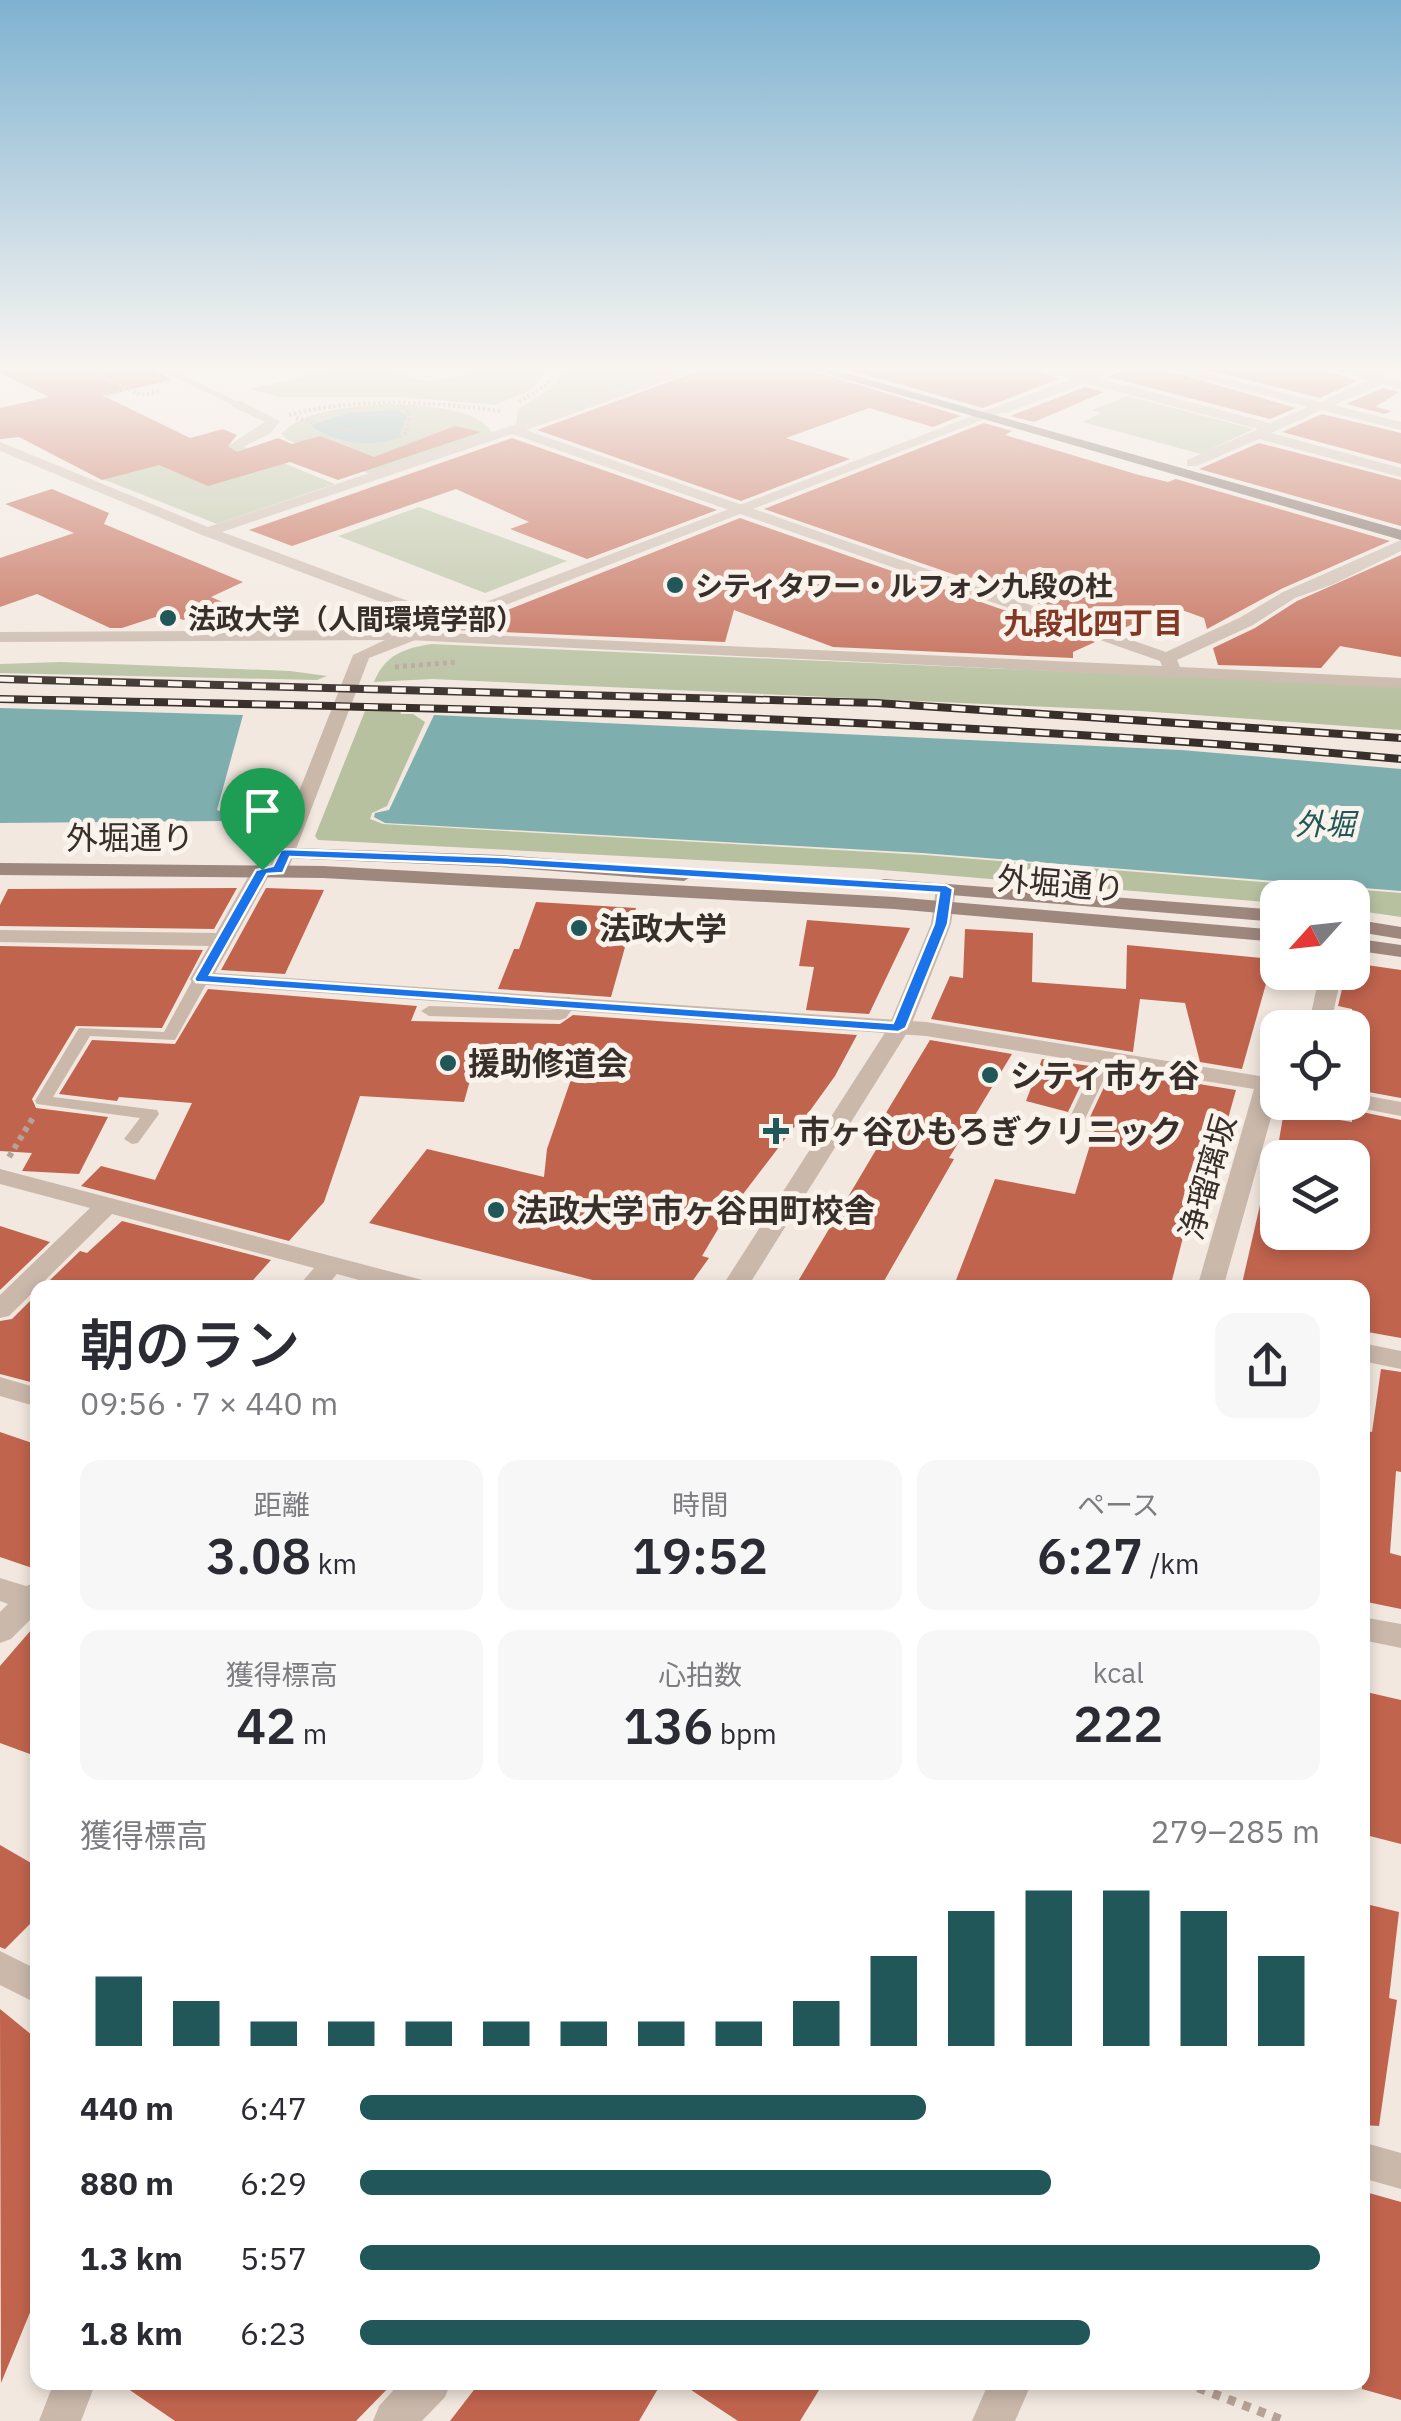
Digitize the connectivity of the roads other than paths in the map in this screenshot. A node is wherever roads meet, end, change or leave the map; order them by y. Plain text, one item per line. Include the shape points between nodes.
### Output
1 (84, 481) edge
2 (345, 481) edge
3 (670, 481) edge
4 (818, 481) edge
5 (1221, 481) edge
6 (1256, 481) edge
7 (746, 509) junction
8 (1401, 522) edge
9 (207, 532) junction
10 (1401, 535) edge
11 (1401, 544) edge
12 (448, 622) junction
13 (408, 635) junction
14 (0, 637) edge
15 (1171, 666) junction
16 (1401, 684) edge
17 (0, 851) edge
18 (275, 864) junction
19 (0, 868) edge
20 (945, 898) junction
21 (1260, 915) edge
22 (1370, 928) edge
23 (1401, 932) edge
24 (1260, 934) edge
25 (0, 936) edge
26 (224, 940) junction
27 (1370, 947) edge
28 (1401, 951) edge
29 (201, 979) junction
30 (568, 1002) junction
31 (429, 1011) dead end
32 (898, 1028) junction
33 (1106, 1058) junction
34 (1260, 1083) edge
35 (1370, 1103) edge
36 (1401, 1109) edge
37 (1077, 1119) dead end
38 (1261, 1120) edge
39 (132, 1139) dead end
40 (0, 1173) edge
41 (107, 1205) junction
42 (332, 1263) junction
43 (31, 1280) edge
44 (317, 1280) edge
45 (393, 1280) edge
46 (739, 1280) edge
47 (1212, 1280) edge
48 (30, 1281) edge
49 (0, 1310) edge
50 (1370, 1354) edge
51 (1401, 1360) edge
52 (0, 1386) edge
53 (30, 1395) edge
54 (0, 1589) edge
55 (30, 1595) edge
56 (30, 1600) edge
57 (1370, 1630) edge
58 (0, 1631) edge
59 (1401, 1636) edge
60 (0, 1966) edge
61 (30, 1984) edge
62 (1370, 2162) edge
63 (1401, 2172) edge
64 (72, 2390) edge
65 (423, 2390) edge
66 (1007, 2390) edge
67 (60, 2421) edge
68 (394, 2421) edge
69 (993, 2421) edge

1 - 9 street
2 - 9 street
3 - 7 street
4 - 7 street
5 - 10 main road
6 - 8 main road
7 - 12 street
7 - 15 street
9 - 12 street
11 - 15 street via 1290,595
12 - 13 street
13 - 14 street
13 - 15 street
13 - 18 street via 362,655
15 - 16 street
17 - 18 main road, 外堀通り
18 - 19 main road, 外堀通り
18 - 20 main road, 外堀通り
18 - 26 street
20 - 21 main road, 外堀通り
20 - 24 main road, 外堀通り
20 - 32 street
22 - 23 main road
25 - 26 street
26 - 29 street
27 - 28 main road
29 - 30 street
29 - 39 lane via 168,1037 85,1032 43,1102 151,1114
30 - 31 lane via 560,1016
30 - 32 street
32 - 33 street
32 - 46 street
33 - 34 street
33 - 37 lane
35 - 36 street
38 - 47 street, 浄瑠璃坂
40 - 41 street
41 - 42 street
41 - 43 street
42 - 44 street
42 - 45 street
48 - 49 street
50 - 51 street
52 - 53 street
54 - 55 street
56 - 58 street
57 - 59 street
60 - 61 street
62 - 63 street
64 - 67 street
65 - 68 street
66 - 69 street

